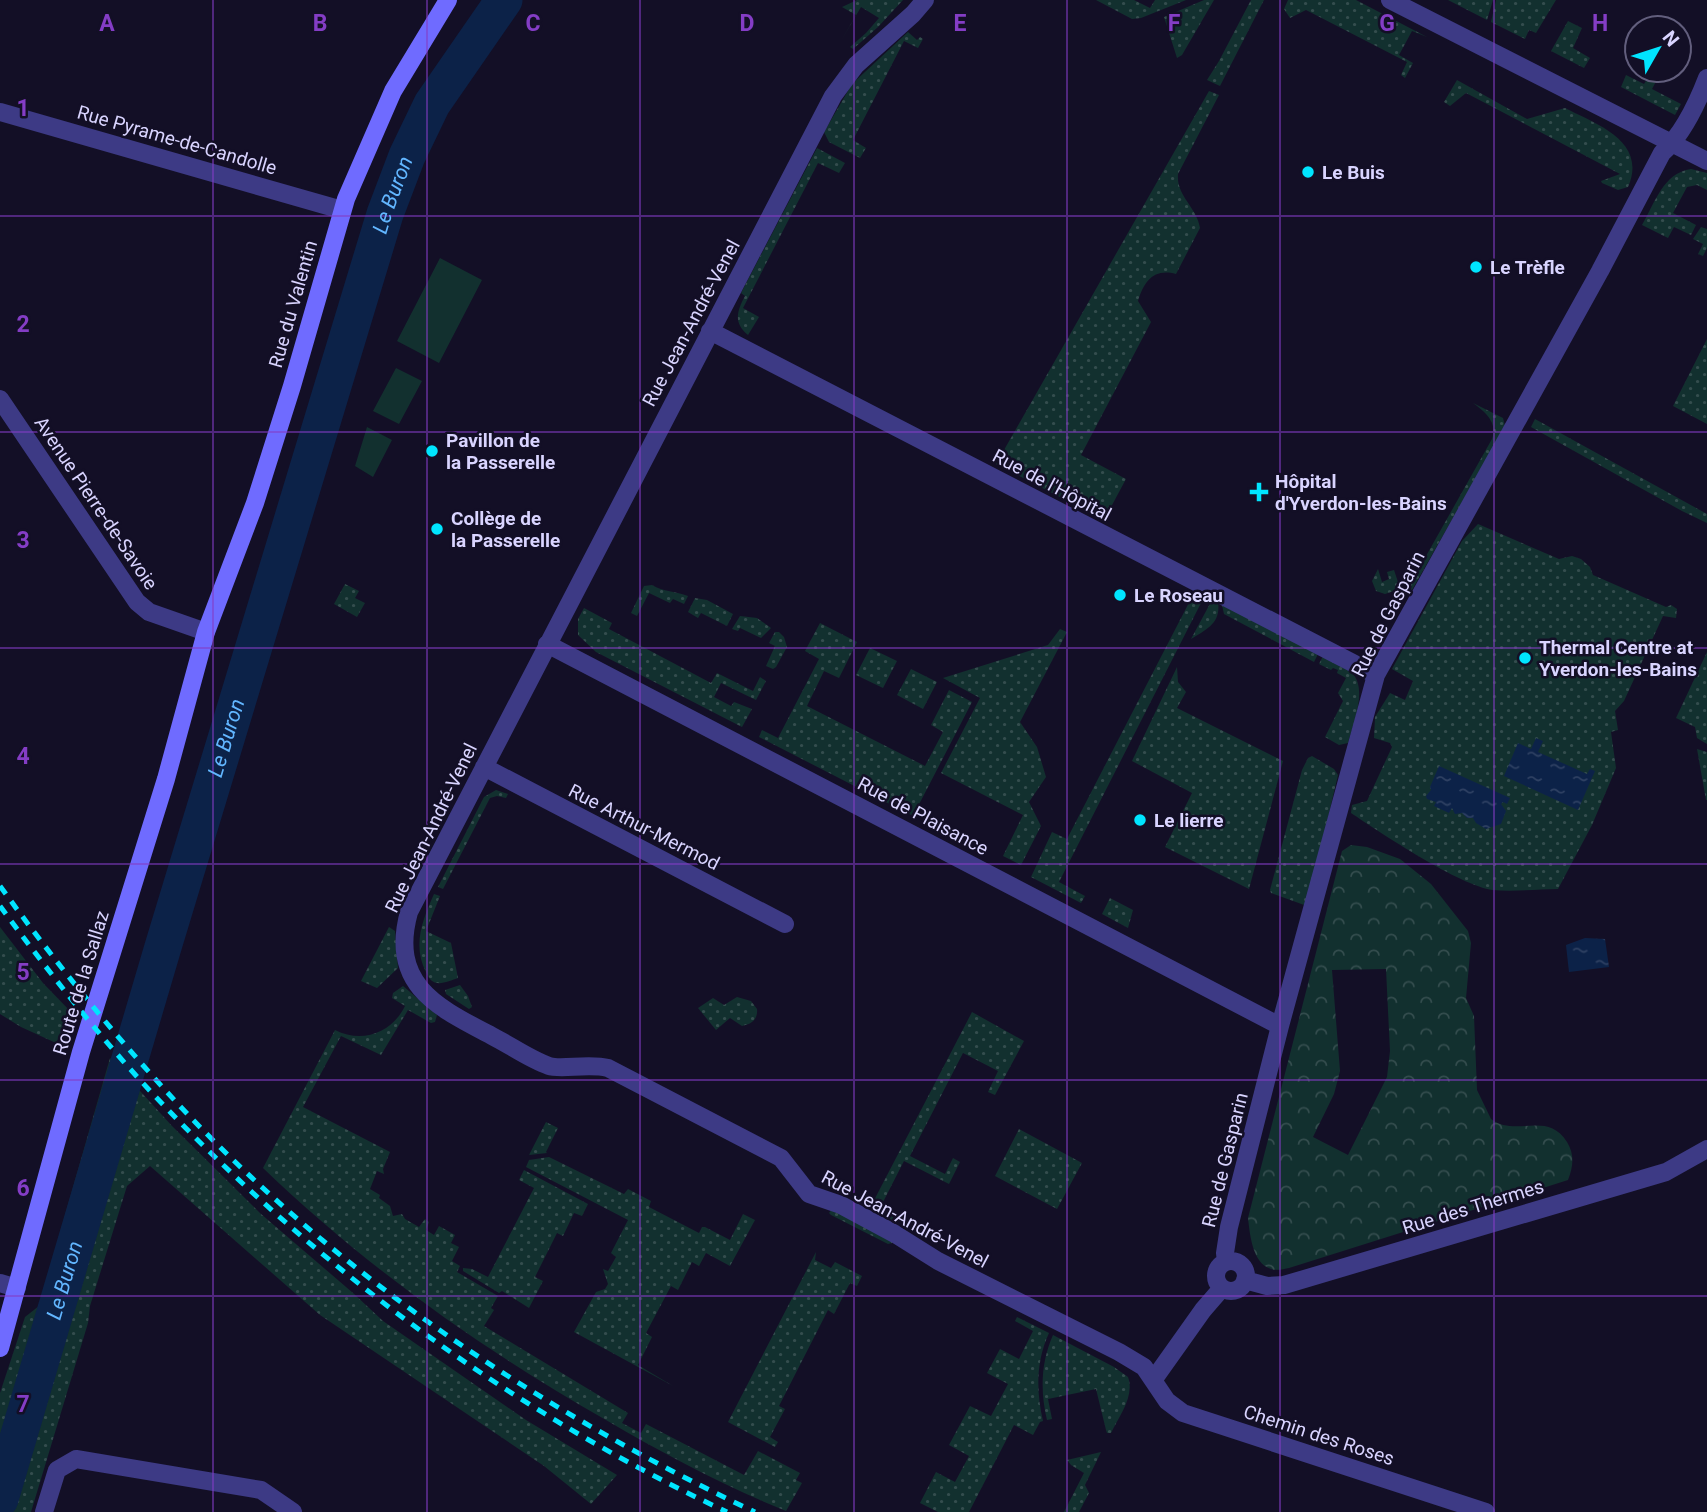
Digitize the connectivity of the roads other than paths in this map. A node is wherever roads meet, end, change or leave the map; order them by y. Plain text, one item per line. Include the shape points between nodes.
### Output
1 (448, 0) edge
2 (925, 0) edge
3 (1390, 0) edge
4 (1707, 78) edge
5 (0, 112) edge
6 (1672, 144) junction
7 (1707, 161) edge
8 (342, 210) junction
9 (710, 331) junction
10 (0, 400) edge
11 (206, 632) junction
12 (548, 644) junction
13 (1376, 674) junction
14 (484, 767) junction
15 (785, 924) dead end
16 (1280, 1026) junction
17 (1707, 1149) edge
18 (1226, 1262) junction
19 (1245, 1280) junction
20 (8, 1285) edge
21 (1222, 1288) junction
22 (0, 1348) edge
23 (1154, 1379) junction
24 (44, 1512) edge
25 (293, 1512) edge
26 (1486, 1512) edge

1 - 8 main road, Rue du Valentin via 393,92
2 - 9 street, Rue Jean-André-Venel via 856,65 833,96
3 - 6 street
4 - 6 street, Rue de Gasparin
5 - 8 street, Rue Pyrame-de-Candolle
6 - 7 street
6 - 13 street, Rue de Gasparin via 1662,153
8 - 11 main road, Rue du Valentin via 255,503
9 - 12 street, Rue Jean-André-Venel
9 - 13 street, Rue de l'Hôpital
10 - 11 street, Avenue Pierre-de-Savoie via 136,602 149,612
11 - 20 main road, Route de la Sallaz via 166,779
12 - 14 street, Rue Jean-André-Venel
12 - 16 street, Rue de Plaisance
13 - 16 street, Rue de Gasparin
14 - 15 street, Rue Arthur-Mermod
14 - 23 street, Rue Jean-André-Venel via 406,926 410,972 429,998 551,1067 608,1068 769,1151 781,1158 809,1194 841,1205 938,1261 1119,1352
16 - 18 street, Rue de Gasparin via 1229,1227
17 - 19 street, Rue des Thermes via 1666,1172 1284,1285
18 - 19 street via 1242,1266
18 - 21 street via 1216,1276
19 - 21 street via 1236,1291
20 - 22 main road, Route de la Sallaz
21 - 23 street
23 - 26 street, Chemin des Roses via 1167,1401 1184,1413
24 - 25 street via 57,1470 76,1460 261,1490

